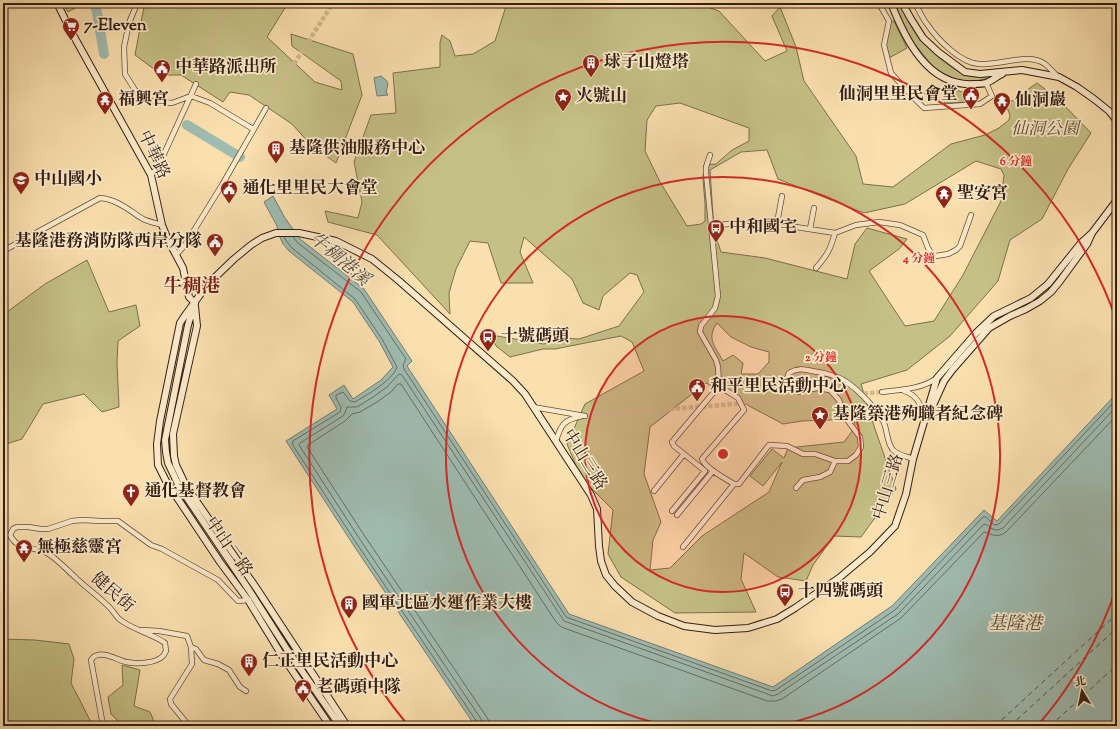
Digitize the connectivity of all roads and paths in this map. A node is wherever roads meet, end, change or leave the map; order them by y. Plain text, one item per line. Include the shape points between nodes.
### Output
1 (57, 3) edge
2 (136, 3) edge
3 (877, 3) edge
4 (891, 3) edge
5 (902, 3) edge
6 (915, 3) edge
7 (1006, 72) junction
8 (1059, 77) junction
9 (986, 83) junction
10 (196, 84) tunnel mouth
11 (191, 96) junction
12 (266, 108) tunnel mouth
13 (1117, 121) edge
14 (253, 129) junction
15 (710, 154) dead end
16 (151, 175) junction
17 (782, 196) dead end
18 (1117, 200) edge
19 (814, 208) dead end
20 (971, 215) dead end
21 (777, 223) junction
22 (162, 225) junction
23 (712, 226) junction
24 (810, 229) junction
25 (835, 233) junction
26 (1092, 233) junction
27 (276, 234) joint
28 (3, 250) edge
29 (176, 255) junction
30 (816, 268) dead end
31 (195, 303) junction
32 (937, 378) junction
33 (720, 386) junction
34 (901, 390) junction
35 (882, 392) tunnel mouth
36 (533, 406) junction
37 (923, 426) junction
38 (556, 441) junction
39 (684, 454) junction
40 (913, 459) junction
41 (835, 461) junction
42 (714, 471) junction
43 (734, 484) junction
44 (796, 488) dead end
45 (654, 491) dead end
46 (672, 511) dead end
47 (677, 514) dead end
48 (683, 547) dead end
49 (254, 597) junction
50 (136, 630) junction
51 (191, 647) junction
52 (246, 691) dead end
53 (105, 726) edge
54 (189, 726) edge
55 (330, 726) edge
56 (340, 726) edge
57 (347, 726) edge

1 - 16 street, 中華路
2 - 11 street via 124,47 125,74 135,90 151,101 172,103
3 - 9 street via 889,21 884,45 892,73 924,108 980,104 992,96
4 - 9 street via 904,35 927,66 951,82
5 - 7 street via 924,38 965,72
6 - 8 street via 937,38 969,62 990,64 1028,58 1044,64
7 - 8 street via 1022,70
7 - 9 street
8 - 13 street via 1094,99
10 - 11 street
11 - 14 street via 210,103
11 - 16 street via 158,167
12 - 14 street
14 - 29 street via 185,245
15 - 23 street via 706,173
16 - 22 street, 中華路
17 - 21 street
18 - 26 street, 中山三路
19 - 24 street
20 - 25 street via 960,246 948,254 936,256 931,253 923,235 900,225 879,222 856,225
21 - 23 street via 744,222
21 - 24 street
22 - 28 street via 145,220 109,199 100,198
22 - 29 street, 中華路
23 - 33 street via 718,296 716,308 701,326 700,332 716,360
24 - 25 street
25 - 30 street via 827,255
26 - 32 street, 中山三路 via 1048,284 1031,298 994,316 976,332
26 - 37 street, 中山三路 via 1087,244 1051,292 1040,301 989,328 953,369 944,381
27 - 31 street, 中山二路 via 262,238 234,258 208,284
27 - 36 street, 中山三路 via 297,233 336,241 372,259 513,381
29 - 31 street, 中華路 via 183,268 189,297
31 - 49 street, 中山二路 via 197,326 173,434 174,456 186,486
31 - 49 street, 中山二路 via 180,323 156,444 158,465 220,562
32 - 34 street via 927,384
32 - 37 street, 中山三路
33 - 39 street via 672,442
33 - 42 street via 738,398 744,410 702,459
34 - 35 street
34 - 37 street via 908,392 918,401 923,415
36 - 38 street, 中山三路
36 - 38 street via 585,416 569,420 562,426
37 - 40 street, 中山三路
38 - 40 street, 中山三路 via 591,495 597,509 601,561 606,575 615,586 632,602 658,616 684,626 715,630 748,628 777,619 839,578 870,552 895,526 906,494
39 - 45 street
39 - 46 street via 705,471
40 - 41 street via 894,452 886,426 852,386 838,377 795,369 789,373 786,382 791,390 830,390 839,400 844,416 860,437 860,447 856,455 848,461
41 - 43 street via 815,454 803,454 787,446 769,445 738,484
41 - 44 street via 830,472 803,480
42 - 43 street
42 - 47 street
43 - 48 street
49 - 50 street, 健民街 via 238,601 218,580 151,545 118,521 82,520 48,529 28,526 13,529 10,535 18,545 49,554 120,619
49 - 55 street, 中山二路 via 281,654
49 - 56 street, 中山二路
49 - 57 street
50 - 51 street via 187,636
50 - 53 street, 健民街 via 165,643 166,651 162,657 140,664 101,655 91,660
51 - 52 street via 196,649 204,660 229,670 240,687
51 - 54 street via 192,664 170,699 171,704

